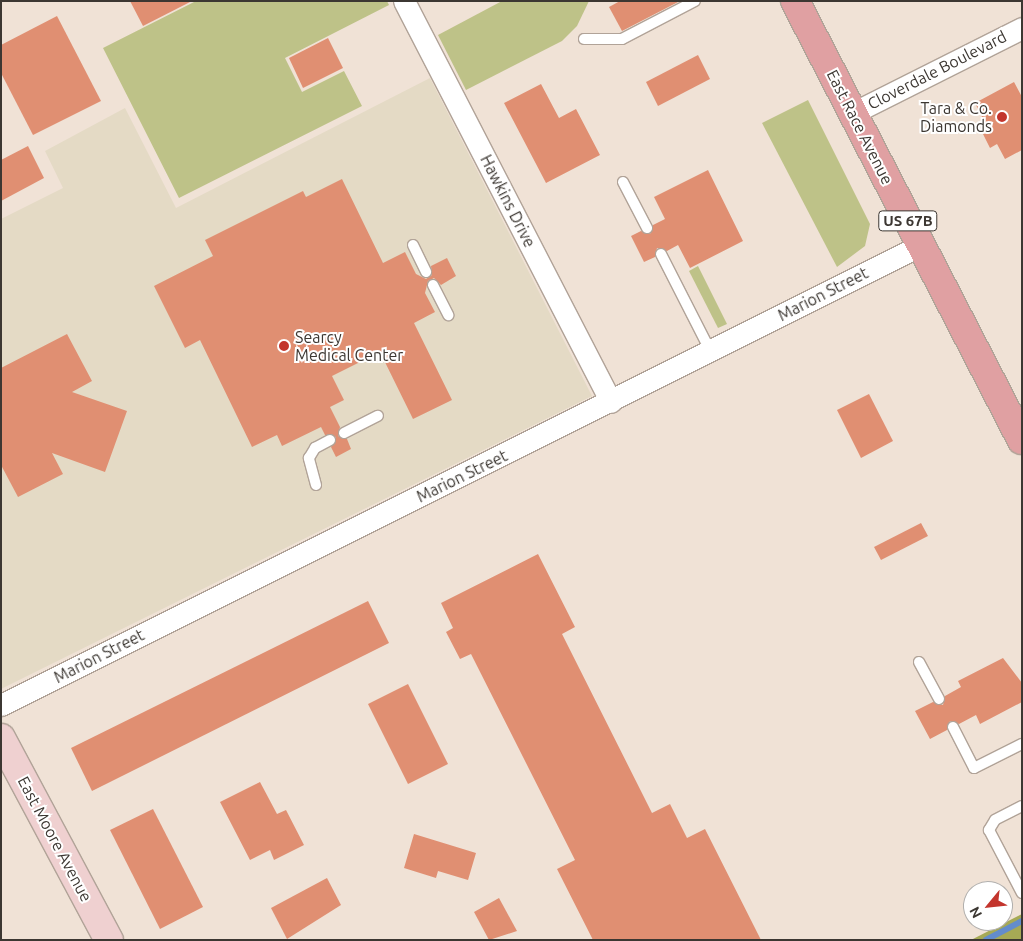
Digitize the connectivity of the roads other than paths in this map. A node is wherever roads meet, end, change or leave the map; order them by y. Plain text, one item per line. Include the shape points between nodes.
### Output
1 (404, 1) edge
2 (695, 1) edge
3 (795, 1) edge
4 (1022, 28) edge
5 (584, 39) dead end
6 (853, 113) junction
7 (623, 182) dead end
8 (648, 228) dead end
9 (413, 245) dead end
10 (921, 245) junction
11 (661, 254) dead end
12 (426, 272) dead end
13 (433, 285) dead end
14 (448, 315) dead end
15 (711, 352) junction
16 (611, 402) junction
17 (378, 416) dead end
18 (344, 433) dead end
19 (330, 440) dead end
20 (1022, 440) edge
21 (316, 485) dead end
22 (920, 662) dead end
23 (939, 699) dead end
24 (1, 705) edge
25 (953, 727) dead end
26 (1, 738) edge
27 (1022, 744) edge
28 (1022, 806) edge
29 (1022, 893) edge
30 (110, 940) edge

1 - 16 street, Hawkins Drive
2 - 5 lane via 622,39
3 - 6 main road, East Race Avenue / US 67B
4 - 6 street, Cloverdale Boulevard
6 - 10 main road, East Race Avenue / US 67B
7 - 8 lane
9 - 12 lane
10 - 15 street, Marion Street
10 - 20 main road, East Race Avenue / US 67B
11 - 15 lane
13 - 14 lane
15 - 16 street, Marion Street
16 - 24 street, Marion Street
17 - 18 lane
19 - 21 lane via 315,448 309,458
22 - 23 lane
25 - 27 lane via 974,768
26 - 30 street, East Moore Avenue
28 - 29 lane via 995,820 989,830

